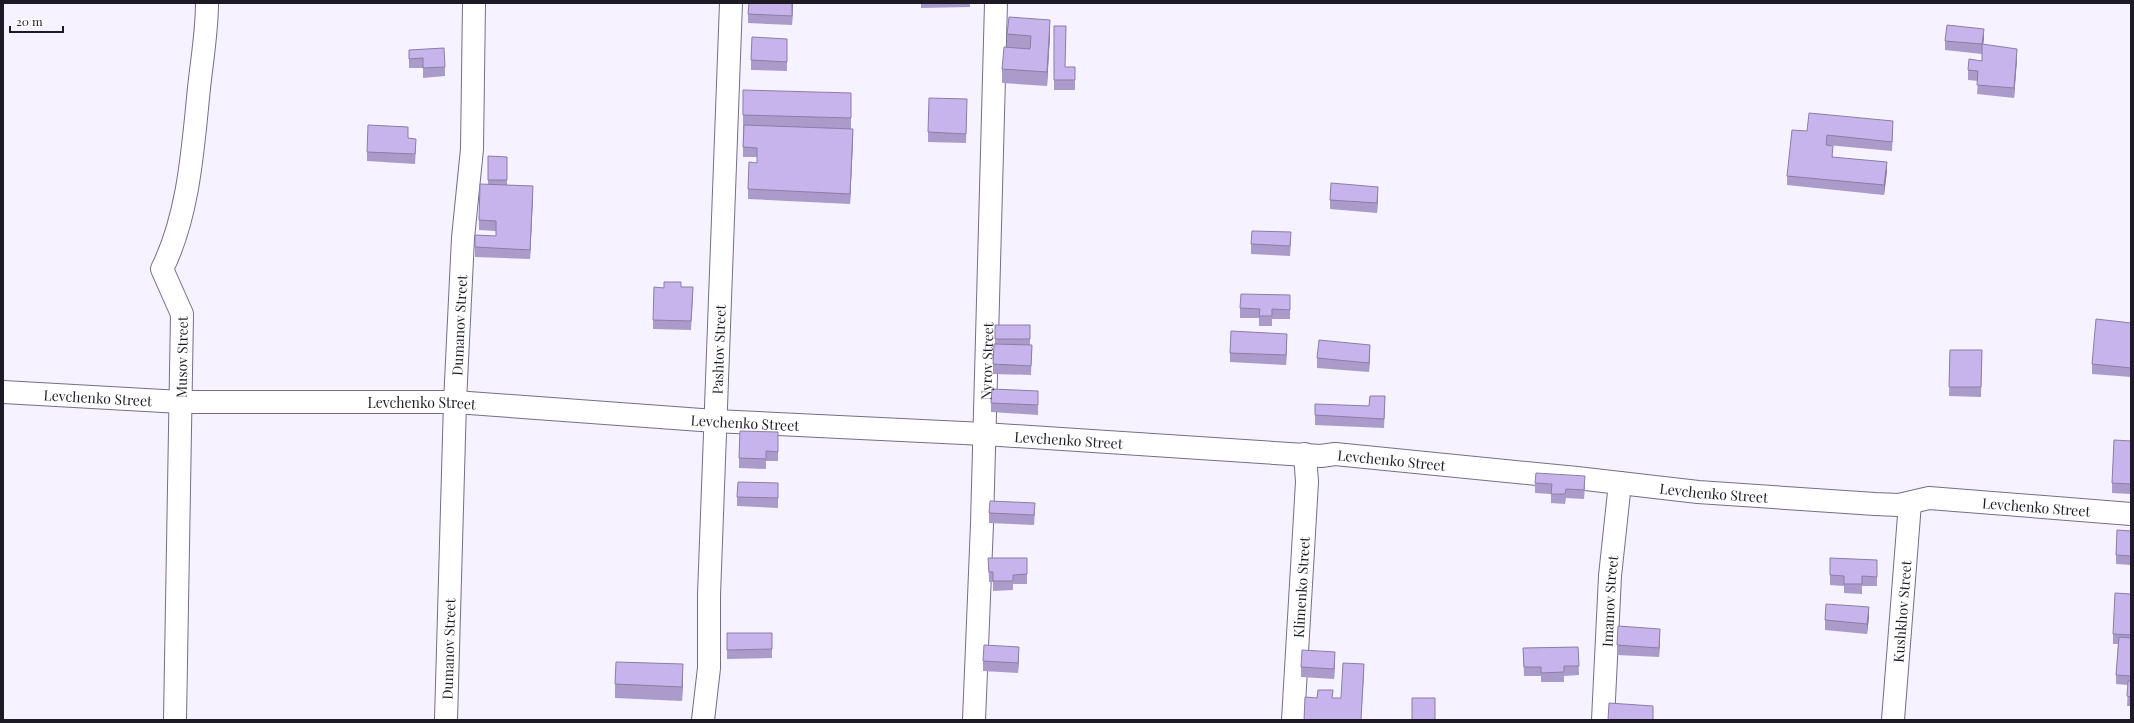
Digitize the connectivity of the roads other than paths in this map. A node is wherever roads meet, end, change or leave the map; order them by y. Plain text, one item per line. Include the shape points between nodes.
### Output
1 (207, 3) edge
2 (474, 3) edge
3 (731, 3) edge
4 (996, 3) edge
5 (3, 392) edge
6 (181, 402) junction
7 (456, 402) junction
8 (715, 421) junction
9 (984, 434) junction
10 (1305, 454) junction
11 (1620, 483) junction
12 (1910, 503) junction
13 (2131, 514) edge
14 (175, 720) edge
15 (446, 720) edge
16 (703, 720) edge
17 (974, 720) edge
18 (1293, 720) edge
19 (1603, 720) edge
20 (1893, 720) edge

1 - 6 street, Musov Street via 194,133 183,206 168,258 162,269 182,314
2 - 7 street, Dumanov Street via 472,149 464,238
3 - 8 street, Pashtov Street
4 - 9 street, Nyrov Street
5 - 6 street, Levchenko Street
6 - 7 street, Levchenko Street
6 - 14 street, Musov Street
7 - 8 street, Levchenko Street
7 - 15 street, Dumanov Street
8 - 9 street, Levchenko Street
8 - 16 street, Pashtov Street via 709,668
9 - 10 street, Levchenko Street
9 - 17 street, Nyrov Street
10 - 11 street, Levchenko Street via 1335,454
10 - 18 street, Klimenko Street via 1307,482
11 - 12 street, Levchenko Street via 1714,493 1898,506
11 - 19 street, Imamov Street via 1610,576
12 - 13 street, Levchenko Street via 1929,498
12 - 20 street, Kushkhov Street

